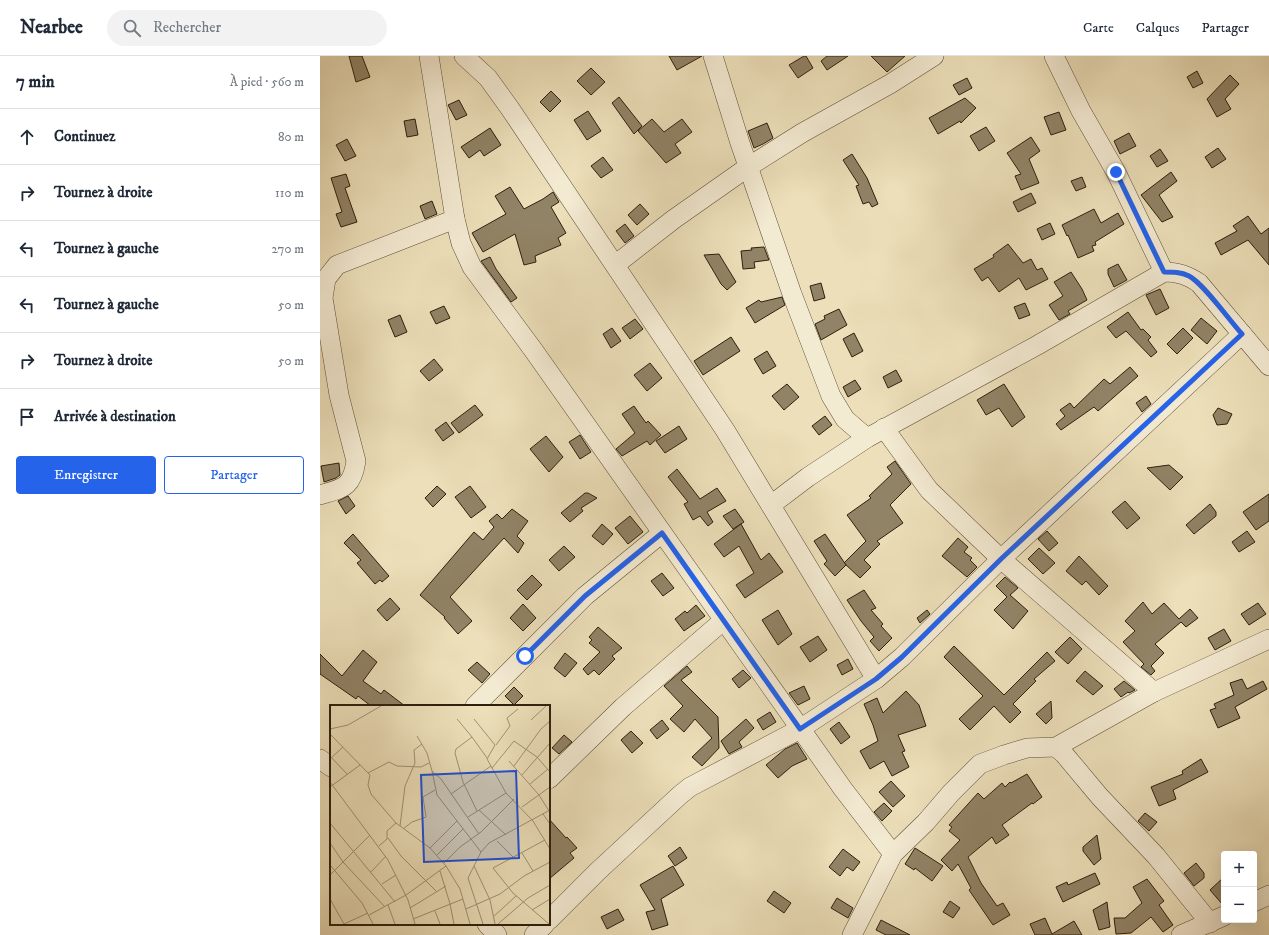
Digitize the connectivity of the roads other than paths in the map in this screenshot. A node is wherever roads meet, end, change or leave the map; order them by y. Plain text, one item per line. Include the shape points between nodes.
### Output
1 (429, 56) edge
2 (464, 56) edge
3 (713, 56) edge
4 (934, 56) edge
5 (1054, 56) edge
6 (748, 167) junction
7 (455, 219) junction
8 (615, 265) junction
9 (1164, 272) junction
10 (1242, 334) junction
11 (1269, 366) edge
12 (884, 428) junction
13 (867, 438) junction
14 (320, 495) edge
15 (771, 505) junction
16 (662, 533) junction
17 (1001, 559) junction
18 (724, 620) junction
19 (1269, 639) edge
20 (876, 679) junction
21 (1154, 692) junction
22 (476, 705) edge
23 (800, 729) junction
24 (1056, 747) junction
25 (320, 759) edge
26 (330, 766) edge
27 (550, 778) edge
28 (893, 854) junction
29 (1269, 895) edge
30 (1257, 901) edge
31 (550, 919) edge
32 (1217, 920) edge
33 (488, 925) edge
34 (544, 925) edge
35 (497, 935) edge
36 (534, 935) edge
37 (852, 935) edge
38 (1181, 935) edge

1 - 7 street
2 - 8 street via 488,78 507,104
3 - 6 street
4 - 6 street
5 - 9 street via 1080,111 1116,172
6 - 8 street via 674,219
6 - 13 street via 831,396 845,418
7 - 14 street via 337,265 326,279 323,298 339,395 356,461 350,482 340,489
7 - 16 street via 461,243 472,267
8 - 15 street via 725,430
9 - 10 street via 1179,272 1199,283
9 - 12 street via 1036,346
10 - 11 street
10 - 17 street
12 - 13 street
12 - 17 street via 930,490
13 - 15 street
15 - 20 street
16 - 18 street
16 - 22 street via 585,596
17 - 20 street via 902,657
17 - 21 street
18 - 23 street
18 - 27 street via 622,708
19 - 21 street
20 - 23 street
21 - 24 street
23 - 28 street
23 - 31 street via 690,787
24 - 28 street via 1028,748 980,764
24 - 32 street
25 - 26 street
28 - 37 street
29 - 30 street
32 - 38 street
33 - 35 street
34 - 36 street

